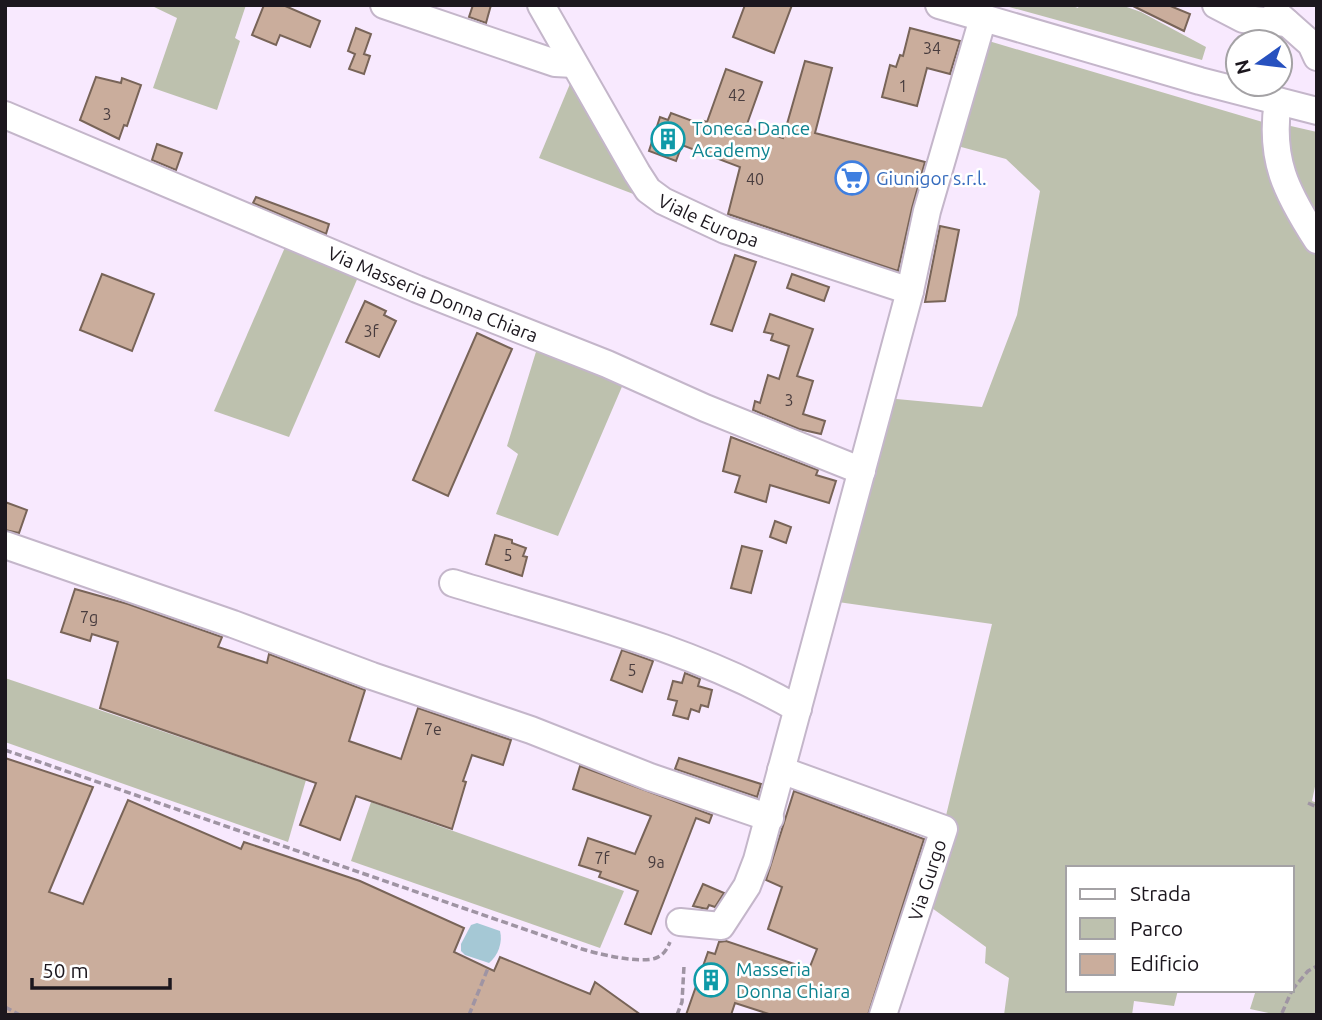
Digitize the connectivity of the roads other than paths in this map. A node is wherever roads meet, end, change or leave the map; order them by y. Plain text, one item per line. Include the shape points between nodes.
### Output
1 (384, 5) edge
2 (541, 5) edge
3 (939, 5) edge
4 (1216, 5) edge
5 (1267, 5) edge
6 (984, 18) junction
7 (1287, 23) junction
8 (1317, 57) edge
9 (574, 64) junction
10 (1278, 101) junction
11 (1316, 109) edge
12 (5, 115) edge
13 (1317, 240) edge
14 (910, 291) junction
15 (862, 471) junction
16 (5, 545) edge
17 (453, 583) dead end
18 (798, 709) junction
19 (781, 770) junction
20 (770, 818) junction
21 (680, 922) road end
22 (883, 1015) edge

1 - 9 street via 555,63
2 - 9 street, Viale Europa
3 - 6 street
4 - 7 street via 1243,19
5 - 7 street
6 - 10 street
6 - 14 street via 927,212
7 - 8 street via 1311,44
9 - 14 street, Viale Europa via 648,190 663,201 725,230
10 - 11 street
10 - 13 street via 1274,128 1281,174
12 - 15 street, Via Masseria Donna Chiara
14 - 15 street
15 - 18 street
16 - 20 street
17 - 18 street via 679,652
18 - 19 street
19 - 20 street
19 - 22 street, Via Gurgo via 944,830
20 - 21 street via 747,886 726,921 712,927

